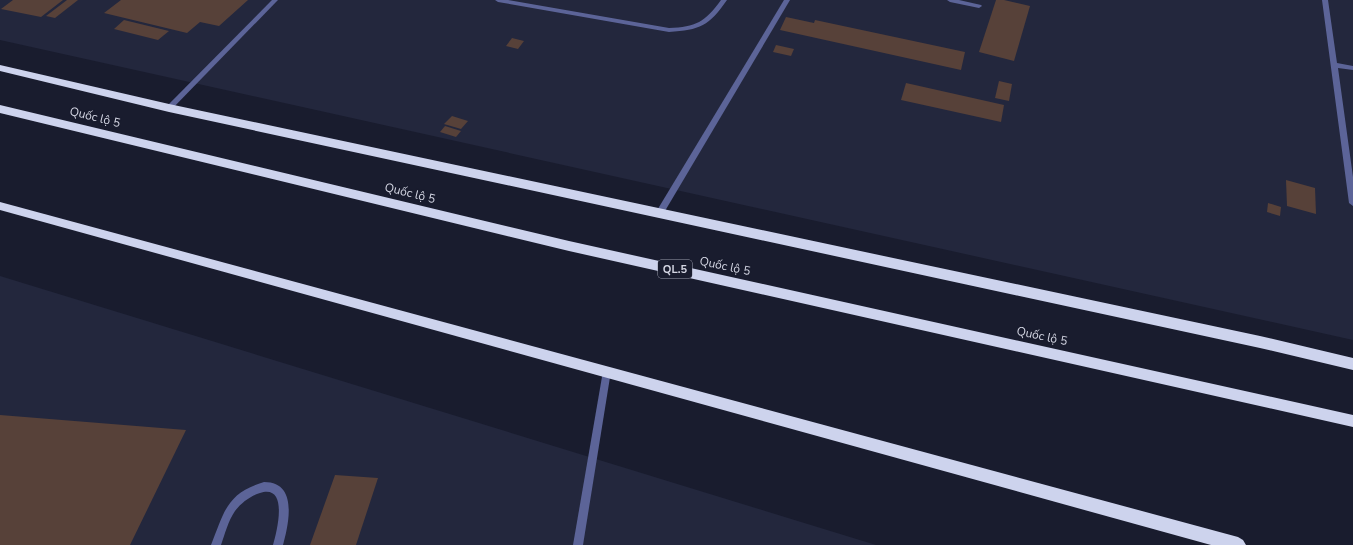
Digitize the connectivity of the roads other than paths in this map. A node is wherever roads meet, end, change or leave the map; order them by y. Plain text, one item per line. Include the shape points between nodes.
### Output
1 (275, 0) edge
2 (498, 0) edge
3 (724, 0) edge
4 (787, 0) edge
5 (950, 0) edge
6 (1325, 0) edge
7 (979, 6) dead end
8 (1334, 65) junction
9 (0, 68) edge
10 (1353, 68) edge
11 (169, 108) junction
12 (0, 109) edge
13 (1353, 201) edge
14 (0, 206) edge
15 (659, 214) junction
16 (1353, 364) edge
17 (607, 371) junction
18 (1353, 421) edge
19 (216, 545) edge
20 (278, 545) edge
21 (578, 545) edge
22 (1238, 545) edge

1 - 11 lane
2 - 3 lane via 669,30 699,26 712,18
4 - 15 lane
5 - 7 lane
6 - 8 lane
8 - 10 lane
8 - 13 lane
9 - 11 highway
11 - 15 highway
12 - 18 highway, Quốc lộ 5 / QL.5 via 569,246
14 - 17 highway
15 - 16 highway via 1252,340
17 - 21 lane
17 - 22 highway
19 - 20 lane via 231,507 249,491 262,486 276,489 281,496 284,519

